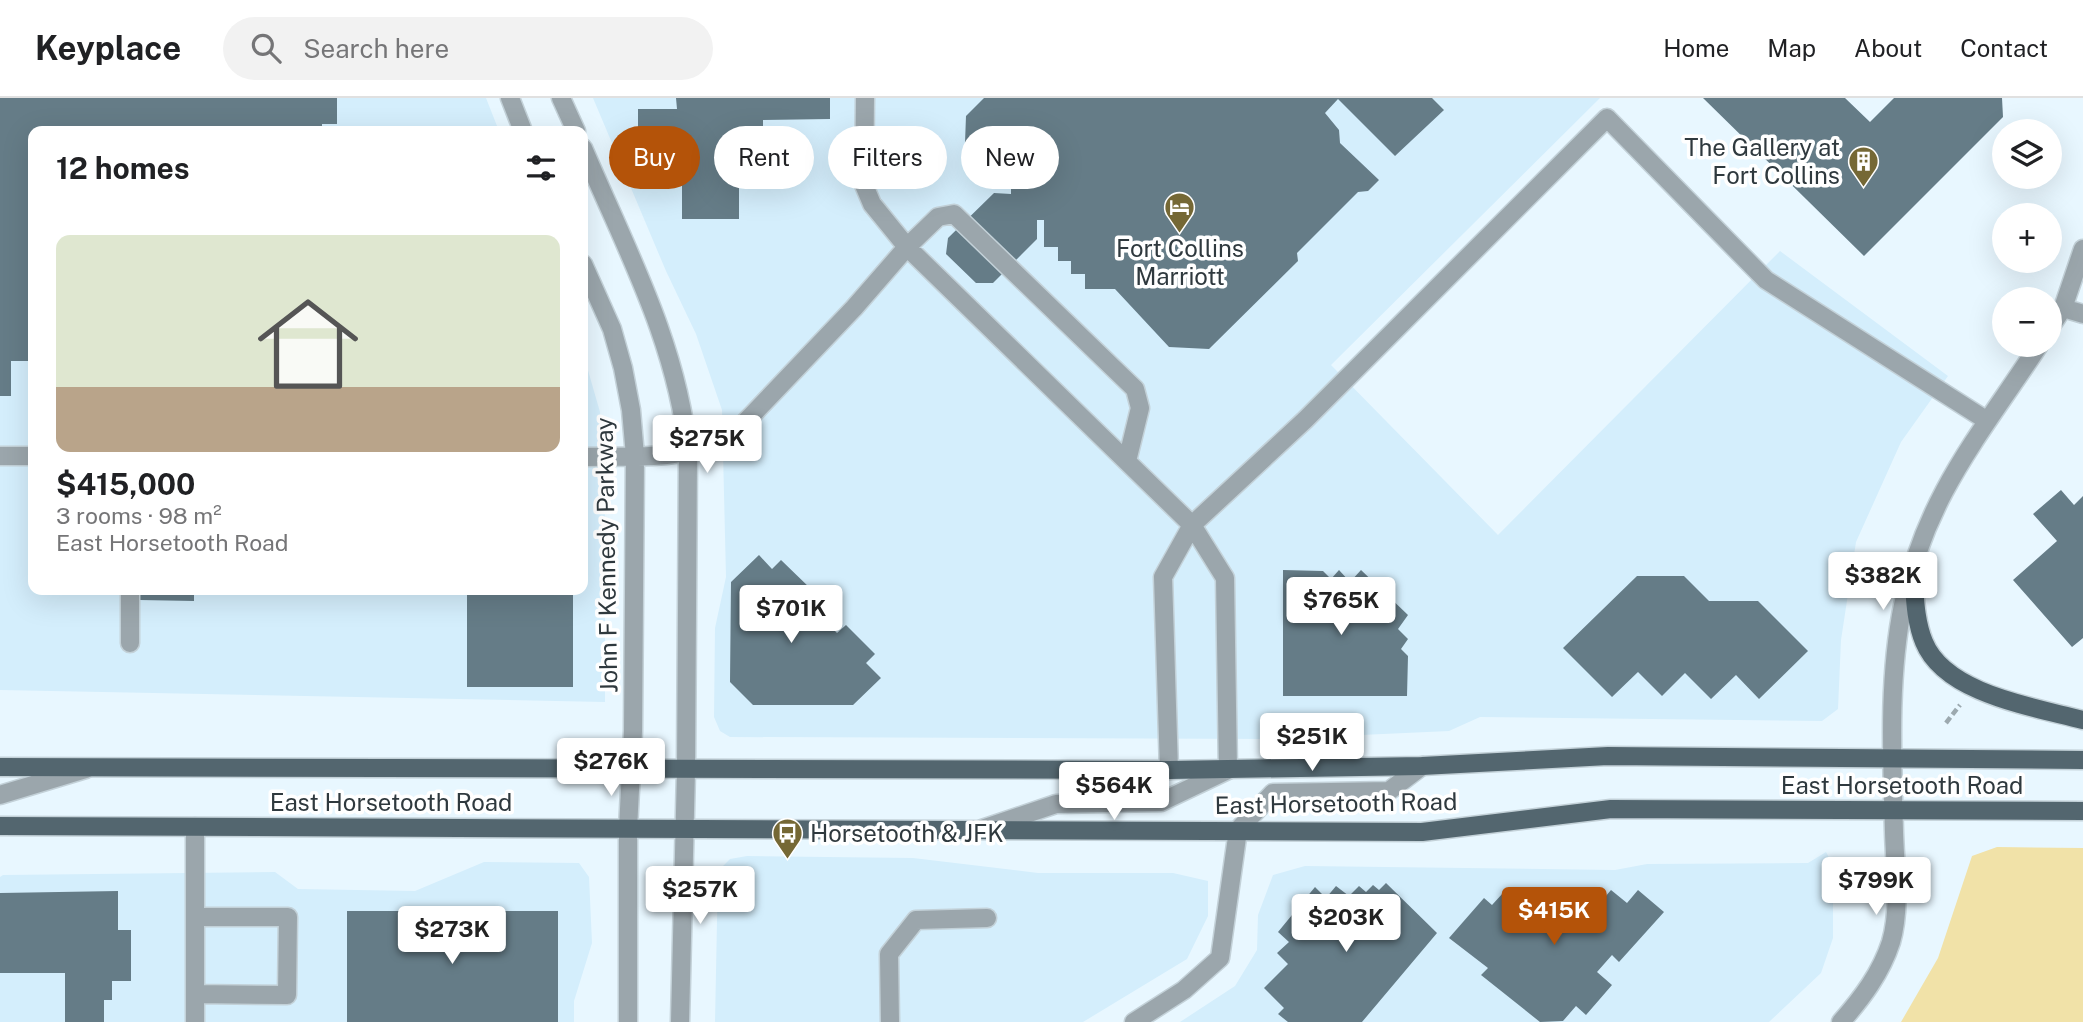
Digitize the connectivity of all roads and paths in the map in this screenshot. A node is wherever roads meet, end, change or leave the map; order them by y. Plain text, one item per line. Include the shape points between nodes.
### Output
1 (510, 98) edge
2 (561, 98) edge
3 (865, 98) edge
4 (521, 126) edge
5 (574, 126) edge
6 (588, 160) edge
7 (907, 247) junction
8 (2083, 249) edge
9 (588, 275) edge
10 (2063, 308) joint
11 (2083, 314) edge
12 (2031, 357) edge
13 (1986, 420) junction
14 (688, 453) junction
15 (0, 456) edge
16 (28, 456) edge
17 (635, 456) junction
18 (588, 457) edge
19 (1127, 461) junction
20 (1192, 525) junction
21 (1913, 573) junction
22 (130, 595) edge
23 (130, 643) dead end
24 (1965, 696) dead end
25 (2083, 720) edge
26 (1946, 723) dead end
27 (1893, 759) junction
28 (2083, 760) edge
29 (1422, 766) junction
30 (0, 767) edge
31 (93, 767) junction
32 (686, 770) junction
33 (1228, 770) junction
34 (632, 771) junction
35 (1169, 771) junction
36 (0, 795) edge
37 (1894, 810) junction
38 (2083, 811) edge
39 (0, 826) edge
40 (195, 827) junction
41 (628, 829) junction
42 (683, 829) junction
43 (982, 829) junction
44 (1238, 830) junction
45 (195, 917) junction
46 (987, 918) dead end
47 (195, 993) junction
48 (1136, 1021) edge
49 (195, 1022) edge
50 (628, 1022) edge
51 (680, 1022) edge
52 (890, 1022) edge
53 (1841, 1022) edge

1 - 4 street
2 - 5 street
3 - 7 street via 864,185 872,204
6 - 14 street via 659,325 677,380
7 - 14 street via 732,436
7 - 19 street
7 - 19 street via 938,217 954,214 1135,389 1140,408
8 - 10 street
9 - 17 street, John F Kennedy Parkway via 623,368
10 - 11 street
12 - 13 street
13 - 20 street via 1766,280 1607,118 1305,420
13 - 21 street via 1936,504
14 - 17 street
14 - 32 street
15 - 16 street
17 - 18 street
17 - 34 street, John F Kennedy Parkway
19 - 20 street
20 - 33 street via 1225,578
20 - 35 street via 1163,577
21 - 25 main road via 1918,624 1939,666 1969,686
21 - 27 street via 1903,604 1895,669
22 - 23 street
24 - 26 path
27 - 28 main road, East Horsetooth Road
27 - 29 main road, East Horsetooth Road via 1608,756
27 - 37 street
29 - 33 main road, East Horsetooth Road
29 - 44 street via 1389,791 1273,793
30 - 31 main road, East Horsetooth Road
31 - 34 main road, East Horsetooth Road
31 - 36 street
32 - 34 main road, East Horsetooth Road
32 - 35 main road, East Horsetooth Road
32 - 42 street
33 - 35 main road, East Horsetooth Road
33 - 43 street via 1161,802 1056,804
34 - 41 street, John F Kennedy Parkway
37 - 38 main road, East Horsetooth Road
37 - 44 main road, East Horsetooth Road via 1611,809 1422,832
37 - 53 street via 1897,911 1891,940 1863,998
39 - 40 main road, East Horsetooth Road
40 - 41 main road, East Horsetooth Road
40 - 45 street
41 - 42 main road, East Horsetooth Road
41 - 50 street, John F Kennedy Parkway
42 - 43 main road, East Horsetooth Road
42 - 51 street
43 - 44 main road, East Horsetooth Road
44 - 48 street via 1220,958 1184,990
45 - 47 street
45 - 47 street via 288,917 287,995
46 - 52 street via 916,920 889,954
47 - 49 street

